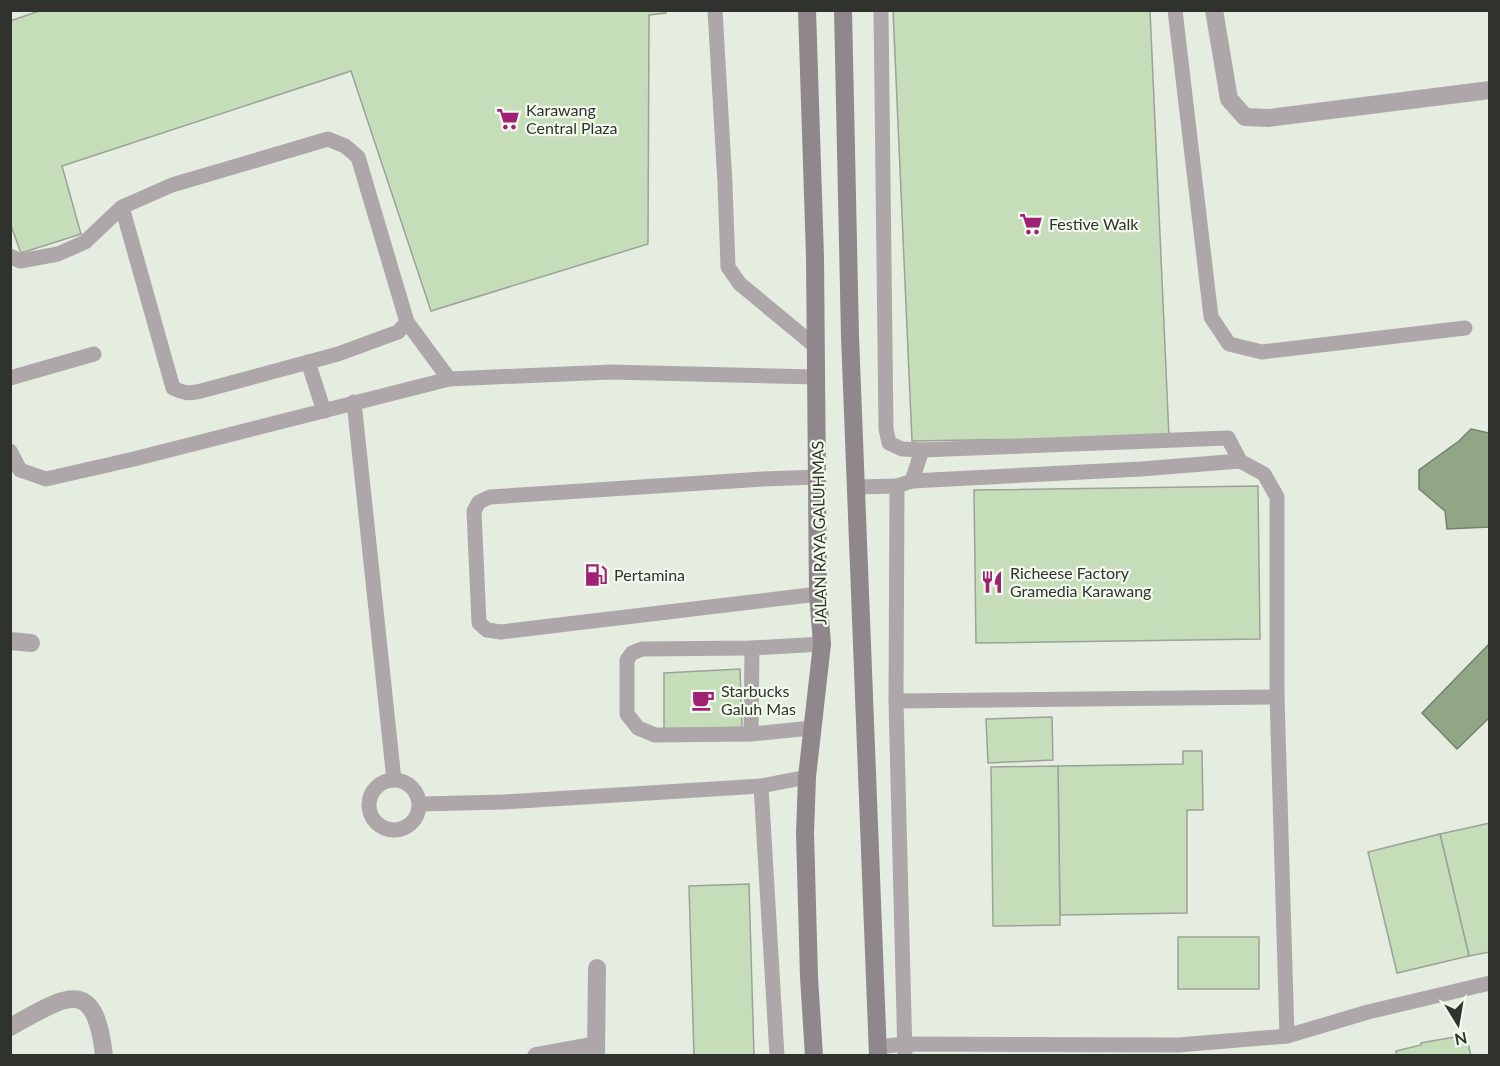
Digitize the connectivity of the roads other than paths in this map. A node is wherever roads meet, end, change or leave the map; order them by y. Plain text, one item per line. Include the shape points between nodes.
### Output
1 (715, 10) edge
2 (807, 10) edge
3 (843, 10) edge
4 (881, 10) edge
5 (1175, 10) edge
6 (1214, 10) edge
7 (1490, 90) edge
8 (122, 207) junction
9 (10, 256) edge
10 (406, 322) junction
11 (1465, 328) dead end
12 (815, 346) junction
13 (94, 354) dead end
14 (308, 362) junction
15 (815, 377) junction
16 (10, 378) edge
17 (449, 379) junction
18 (354, 402) junction
19 (324, 411) junction
20 (922, 450) junction
21 (10, 452) edge
22 (1240, 461) junction
23 (817, 477) junction
24 (912, 481) junction
25 (857, 486) junction
26 (897, 486) junction
27 (818, 594) junction
28 (10, 641) edge
29 (31, 643) dead end
30 (822, 644) junction
31 (752, 648) junction
32 (1277, 698) junction
33 (896, 700) junction
34 (812, 728) junction
35 (751, 734) junction
36 (807, 777) junction
37 (394, 780) junction
38 (761, 786) junction
39 (420, 804) junction
40 (597, 968) dead end
41 (1490, 983) edge
42 (10, 1027) edge
43 (1287, 1035) junction
44 (596, 1050) edge
45 (904, 1050) edge
46 (878, 1051) edge
47 (104, 1056) edge
48 (536, 1056) edge
49 (777, 1056) edge
50 (814, 1056) edge

1 - 12 lane via 728,267 740,284
2 - 12 main road, JALAN RAYA GALUHMAS
3 - 25 main road
4 - 20 lane via 885,429 889,443 902,449
5 - 11 lane via 1211,317 1229,344 1262,352
6 - 7 street via 1229,99 1245,117 1268,118
8 - 9 lane via 85,242 58,254 20,261
8 - 10 lane via 172,185 328,139 358,157
8 - 14 lane via 173,388 194,393
10 - 14 lane via 398,332
10 - 17 lane
12 - 15 main road, JALAN RAYA GALUHMAS
13 - 16 lane
14 - 19 lane
15 - 17 lane via 610,372
15 - 23 main road, JALAN RAYA GALUHMAS
17 - 18 lane
18 - 19 lane
18 - 37 lane
19 - 21 lane via 46,479 20,470
20 - 22 lane via 1228,438
20 - 24 lane
22 - 24 lane
22 - 32 lane via 1264,474 1277,497
23 - 27 main road, JALAN RAYA GALUHMAS
23 - 27 lane via 490,497 479,502 474,511 479,623 487,630 501,632
24 - 26 lane
25 - 26 lane
25 - 46 main road
26 - 33 lane
27 - 30 main road, JALAN RAYA GALUHMAS
28 - 29 street
30 - 31 lane
30 - 34 main road, JALAN RAYA GALUHMAS
31 - 35 lane
31 - 35 lane via 642,649 627,660 627,714 638,728 655,735
32 - 33 lane
32 - 43 lane
33 - 45 lane
34 - 35 lane
34 - 36 main road, JALAN RAYA GALUHMAS
36 - 38 lane
36 - 50 main road, JALAN RAYA GALUHMAS via 809,977
37 - 39 lane via 412,787
37 - 39 lane via 384,782 371,796 371,815 377,823 395,830 404,828 413,822
38 - 39 lane
38 - 49 lane
40 - 44 street
41 - 43 lane
42 - 47 street via 61,1001 85,1000 95,1012
43 - 45 lane via 1178,1046
44 - 48 street
45 - 46 lane

